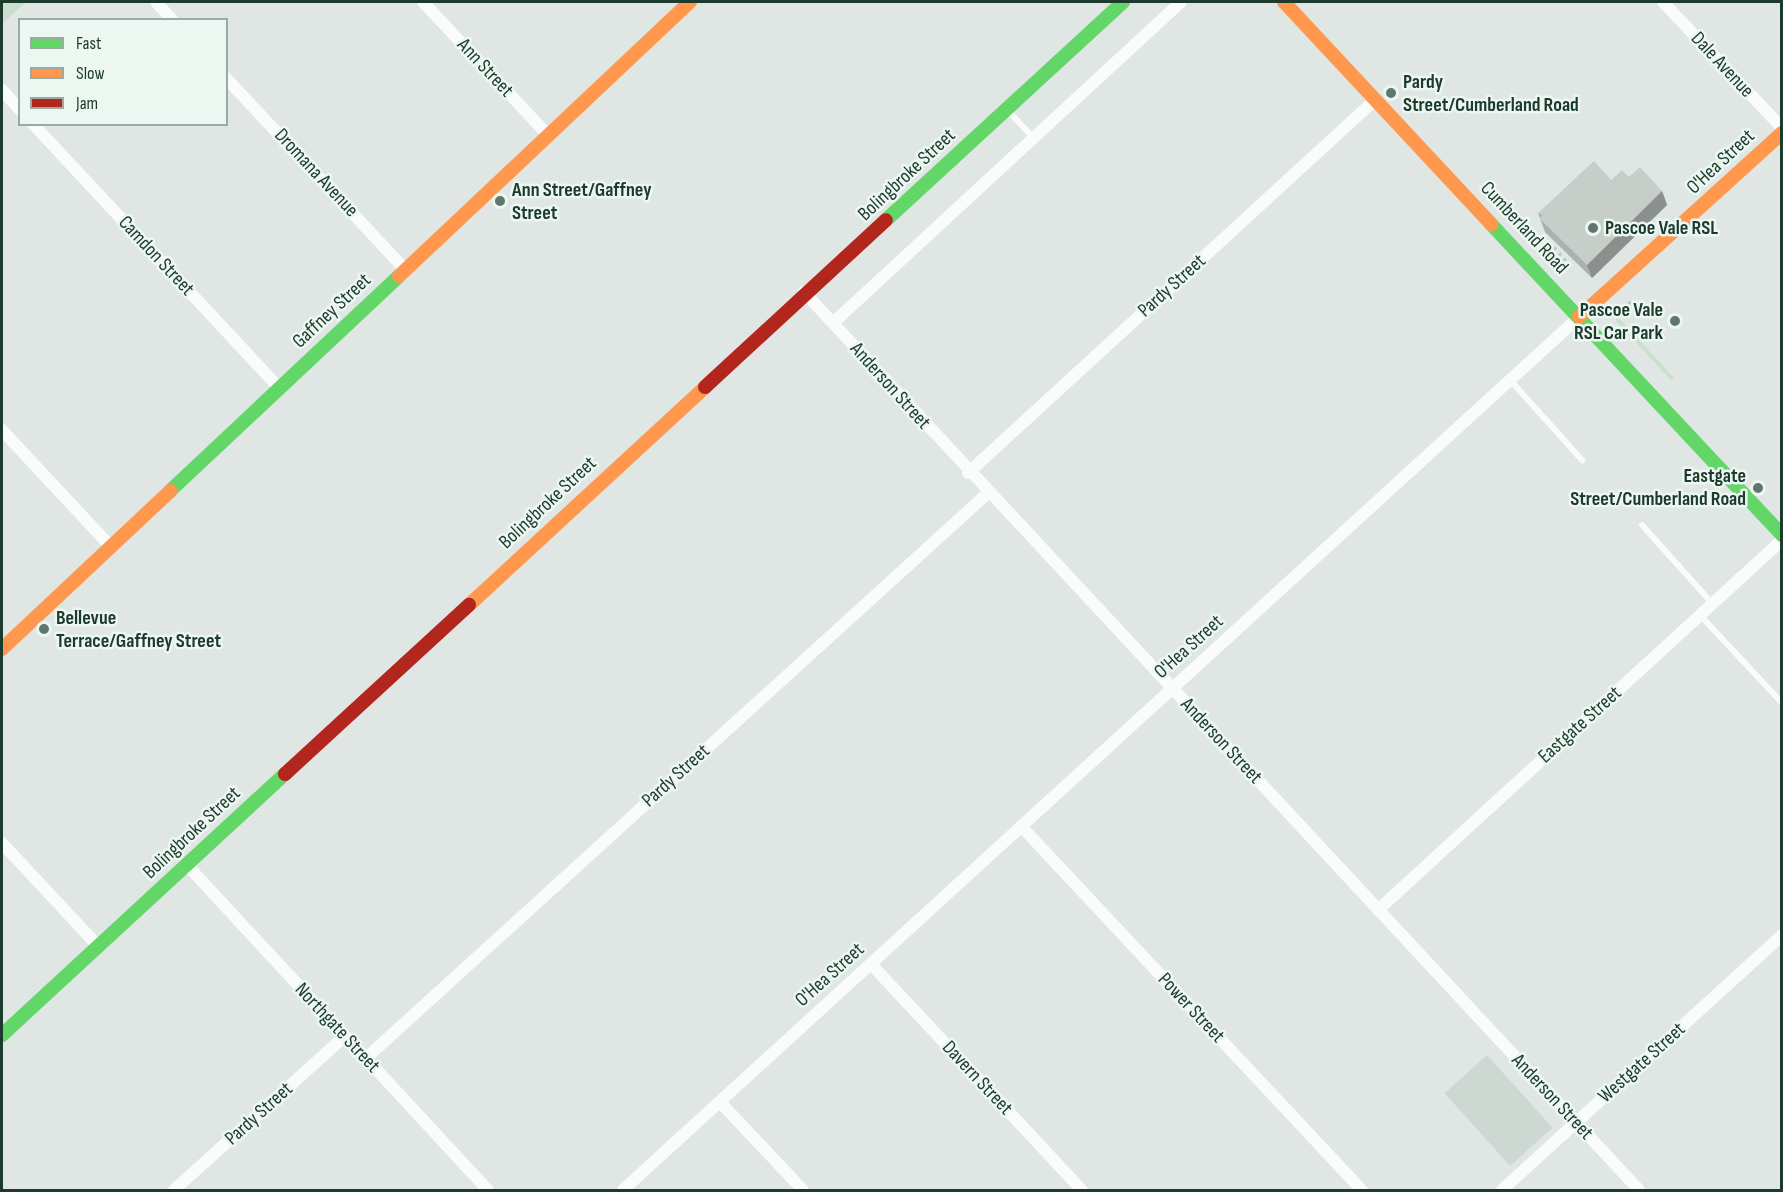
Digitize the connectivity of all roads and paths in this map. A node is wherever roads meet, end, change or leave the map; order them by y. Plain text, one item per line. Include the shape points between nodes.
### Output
1 (156, 2) edge
2 (423, 2) edge
3 (690, 2) edge
4 (1123, 2) edge
5 (1180, 2) edge
6 (1284, 2) edge
7 (1663, 2) edge
8 (170, 18) edge
9 (228, 80) edge
10 (2, 90) edge
11 (1376, 99) junction
12 (18, 108) edge
13 (1007, 110) junction
14 (35, 126) edge
15 (1782, 131) edge
16 (548, 135) junction
17 (1034, 138) junction
18 (1549, 251) dead end
19 (405, 269) junction
20 (1566, 270) dead end
21 (804, 292) junction
22 (1628, 302) dead end
23 (1633, 303) dead end
24 (1579, 317) junction
25 (833, 323) junction
26 (1510, 380) junction
27 (279, 388) junction
28 (2, 430) edge
29 (1582, 460) dead end
30 (968, 473) junction
31 (988, 493) junction
32 (1642, 525) dead end
33 (1782, 537) edge
34 (110, 546) junction
35 (1713, 603) junction
36 (1700, 615) junction
37 (4, 643) edge
38 (1172, 688) junction
39 (1782, 703) edge
40 (1021, 826) junction
41 (2, 843) edge
42 (186, 864) junction
43 (1378, 910) junction
44 (1782, 935) edge
45 (98, 946) junction
46 (871, 964) junction
47 (2, 1035) edge
48 (344, 1037) junction
49 (365, 1059) junction
50 (720, 1102) junction
51 (1576, 1123) junction
52 (174, 1191) edge
53 (488, 1191) edge
54 (623, 1191) edge
55 (803, 1191) edge
56 (1082, 1191) edge
57 (1362, 1191) edge
58 (1502, 1191) edge
59 (1639, 1191) edge

1 - 8 street
2 - 16 street, Ann Street
3 - 16 street, Gaffney Street
4 - 13 street, Bolingbroke Street
5 - 17 street
6 - 11 street, Cumberland Road
7 - 15 street, Dale Avenue
9 - 19 street, Dromana Avenue
10 - 12 street
11 - 24 street, Cumberland Road
11 - 30 street, Pardy Street
13 - 17 lane
13 - 21 street, Bolingbroke Street
14 - 27 street, Camdon Street
15 - 24 street, O'Hea Street
16 - 19 street, Gaffney Street
17 - 25 street
18 - 20 path via 1554,247 1560,252 1570,266
19 - 27 street, Gaffney Street
21 - 25 street, Anderson Street
21 - 42 street, Bolingbroke Street
22 - 23 path
24 - 26 street, O'Hea Street
24 - 33 street, Cumberland Road
25 - 30 street, Anderson Street
26 - 29 lane
26 - 38 street, O'Hea Street
27 - 34 street, Gaffney Street
28 - 34 street
30 - 31 street, Anderson Street
31 - 38 street, Anderson Street
31 - 49 street, Pardy Street
32 - 35 lane
33 - 35 street, Eastgate Street
34 - 37 street, Gaffney Street
35 - 36 street, Eastgate Street
36 - 39 lane
36 - 43 street, Eastgate Street
38 - 40 street, O'Hea Street
38 - 43 street, Anderson Street
40 - 46 street, O'Hea Street
40 - 57 street, Power Street
41 - 45 street
42 - 45 street, Bolingbroke Street
42 - 48 street, Northgate Street
43 - 51 street, Anderson Street
44 - 51 street, Westgate Street
45 - 47 street, Bolingbroke Street
46 - 50 street, O'Hea Street
46 - 56 street, Davern Street
48 - 49 street, Northgate Street
48 - 52 street, Pardy Street
49 - 53 street, Northgate Street
50 - 54 street, O'Hea Street
50 - 55 street
51 - 58 street, Westgate Street
51 - 59 street, Anderson Street

